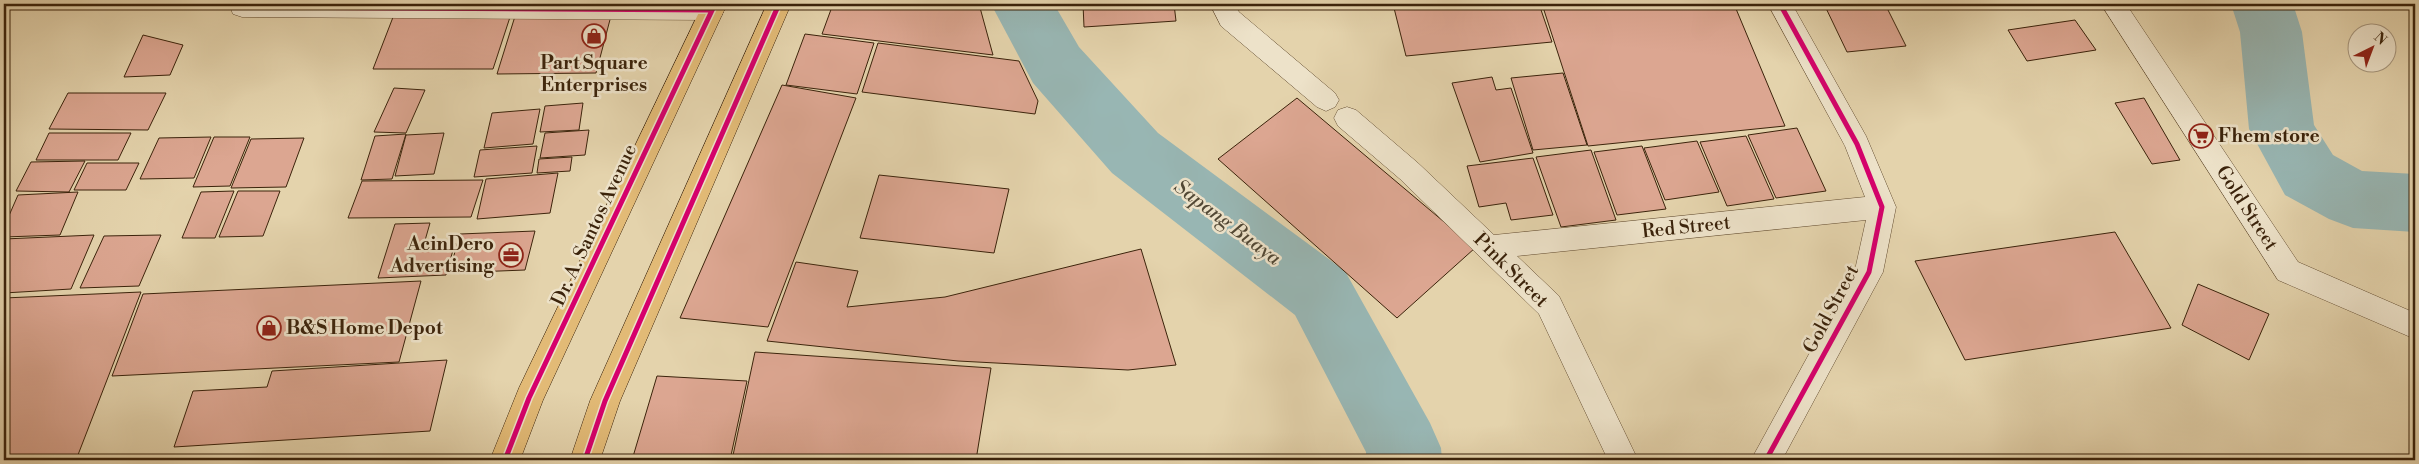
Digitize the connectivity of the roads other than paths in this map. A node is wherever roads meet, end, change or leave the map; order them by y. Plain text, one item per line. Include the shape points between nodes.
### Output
1 (779, 4) edge
2 (1222, 4) edge
3 (1780, 4) edge
4 (2113, 4) edge
5 (242, 7) dead end
6 (714, 7) edge
7 (1326, 100) dead end
8 (1348, 118) dead end
9 (1882, 207) junction
10 (1490, 247) junction
11 (2415, 326) edge
12 (505, 460) edge
13 (586, 460) edge
14 (1623, 460) edge
15 (1766, 460) edge

1 - 13 main road via 605,401
2 - 7 street via 1230,19
3 - 9 street via 1857,144
4 - 11 street, Gold Street via 2288,271
5 - 6 street
6 - 12 main road, Dr. A. Santos Avenue via 529,398
8 - 10 street, Pink Street
9 - 10 street, Red Street
9 - 15 street, Gold Street via 1869,272
10 - 14 street, Pink Street via 1549,305

